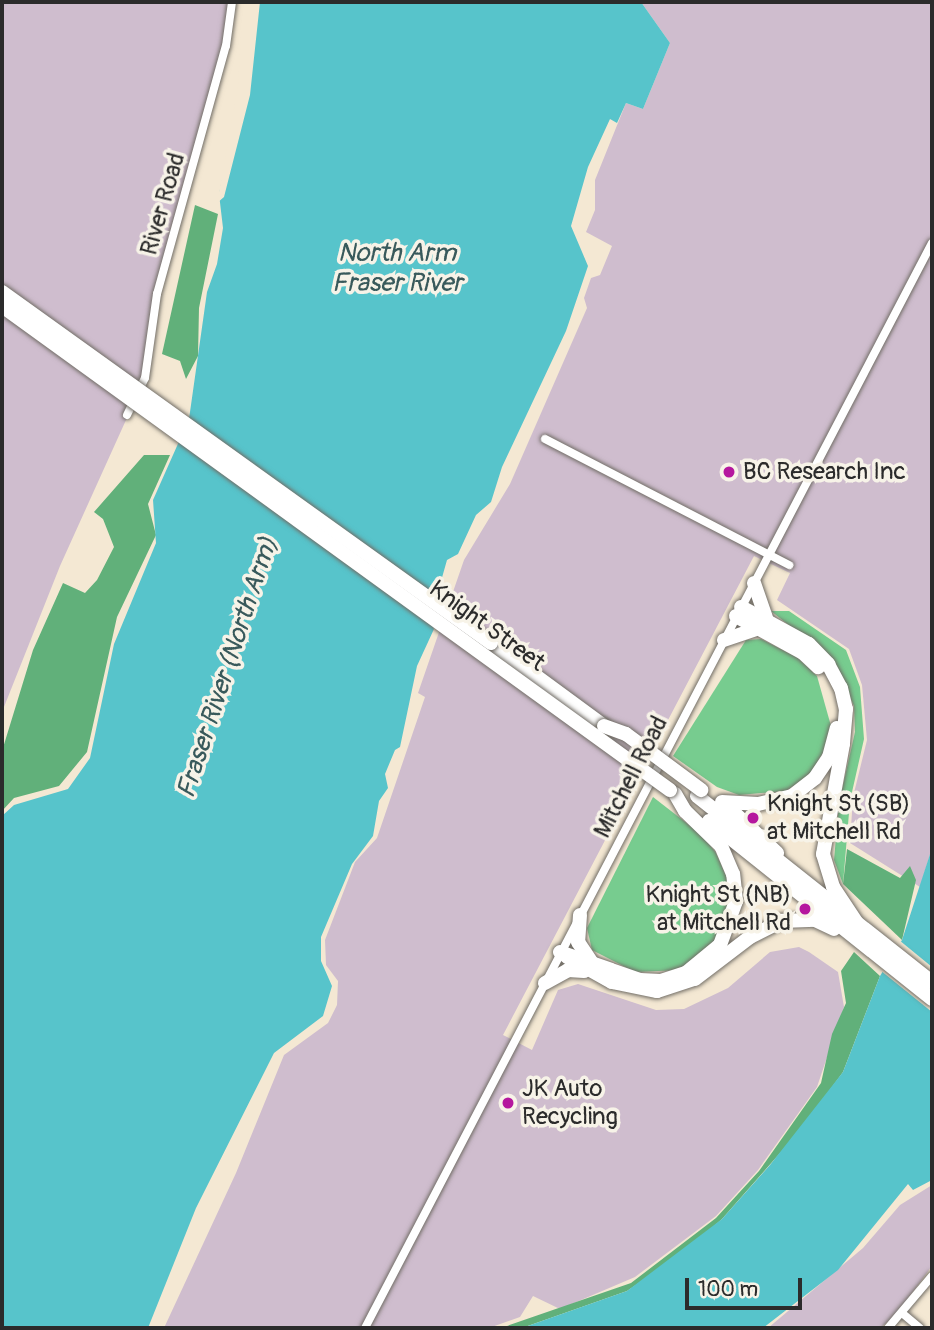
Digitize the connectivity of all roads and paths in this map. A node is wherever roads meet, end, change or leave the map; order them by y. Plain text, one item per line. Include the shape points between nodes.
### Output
1 (232, 2) edge
2 (932, 243) edge
3 (2, 292) edge
4 (2, 306) edge
5 (127, 415) dead end
6 (545, 439) dead end
7 (769, 554) junction
8 (789, 565) dead end
9 (754, 583) junction
10 (739, 612) junction
11 (763, 624) junction
12 (724, 640) junction
13 (693, 801) junction
14 (722, 802) junction
15 (786, 866) junction
16 (580, 915) junction
17 (856, 931) junction
18 (560, 952) junction
19 (588, 966) junction
20 (932, 982) edge
21 (545, 983) junction
22 (932, 999) edge
23 (932, 1276) edge
24 (902, 1313) junction
25 (365, 1328) edge
26 (888, 1328) edge
27 (920, 1328) edge

1 - 5 street, River Road via 222,59 157,294 145,378
2 - 7 street, Mitchell Road
3 - 13 highway, Knight Street, bridge via 604,726 626,734
4 - 13 highway, Knight Street, bridge via 675,794
6 - 7 street
7 - 8 street
7 - 9 street, Mitchell Road
9 - 10 street, Mitchell Road
9 - 11 highway
10 - 11 highway
10 - 12 street, Mitchell Road
11 - 12 highway
11 - 14 highway via 820,669 835,698 836,737 815,778 792,796 758,804
11 - 17 highway via 809,644 828,664 841,688 846,709 843,744 823,854 833,887
12 - 16 street, Mitchell Road
13 - 14 highway
13 - 15 highway
13 - 17 highway
13 - 19 highway via 722,846 733,874 736,901 720,945 686,973 661,981
14 - 15 highway via 772,845
15 - 17 highway
16 - 18 street, Mitchell Road
16 - 19 highway via 578,942
17 - 19 highway via 815,920 782,921 750,937 695,979 657,991 627,987
17 - 20 highway
17 - 22 highway
18 - 19 highway
18 - 21 street, Mitchell Road
19 - 21 highway via 568,970
21 - 25 street, Mitchell Road
23 - 24 street
24 - 26 street
24 - 27 street

